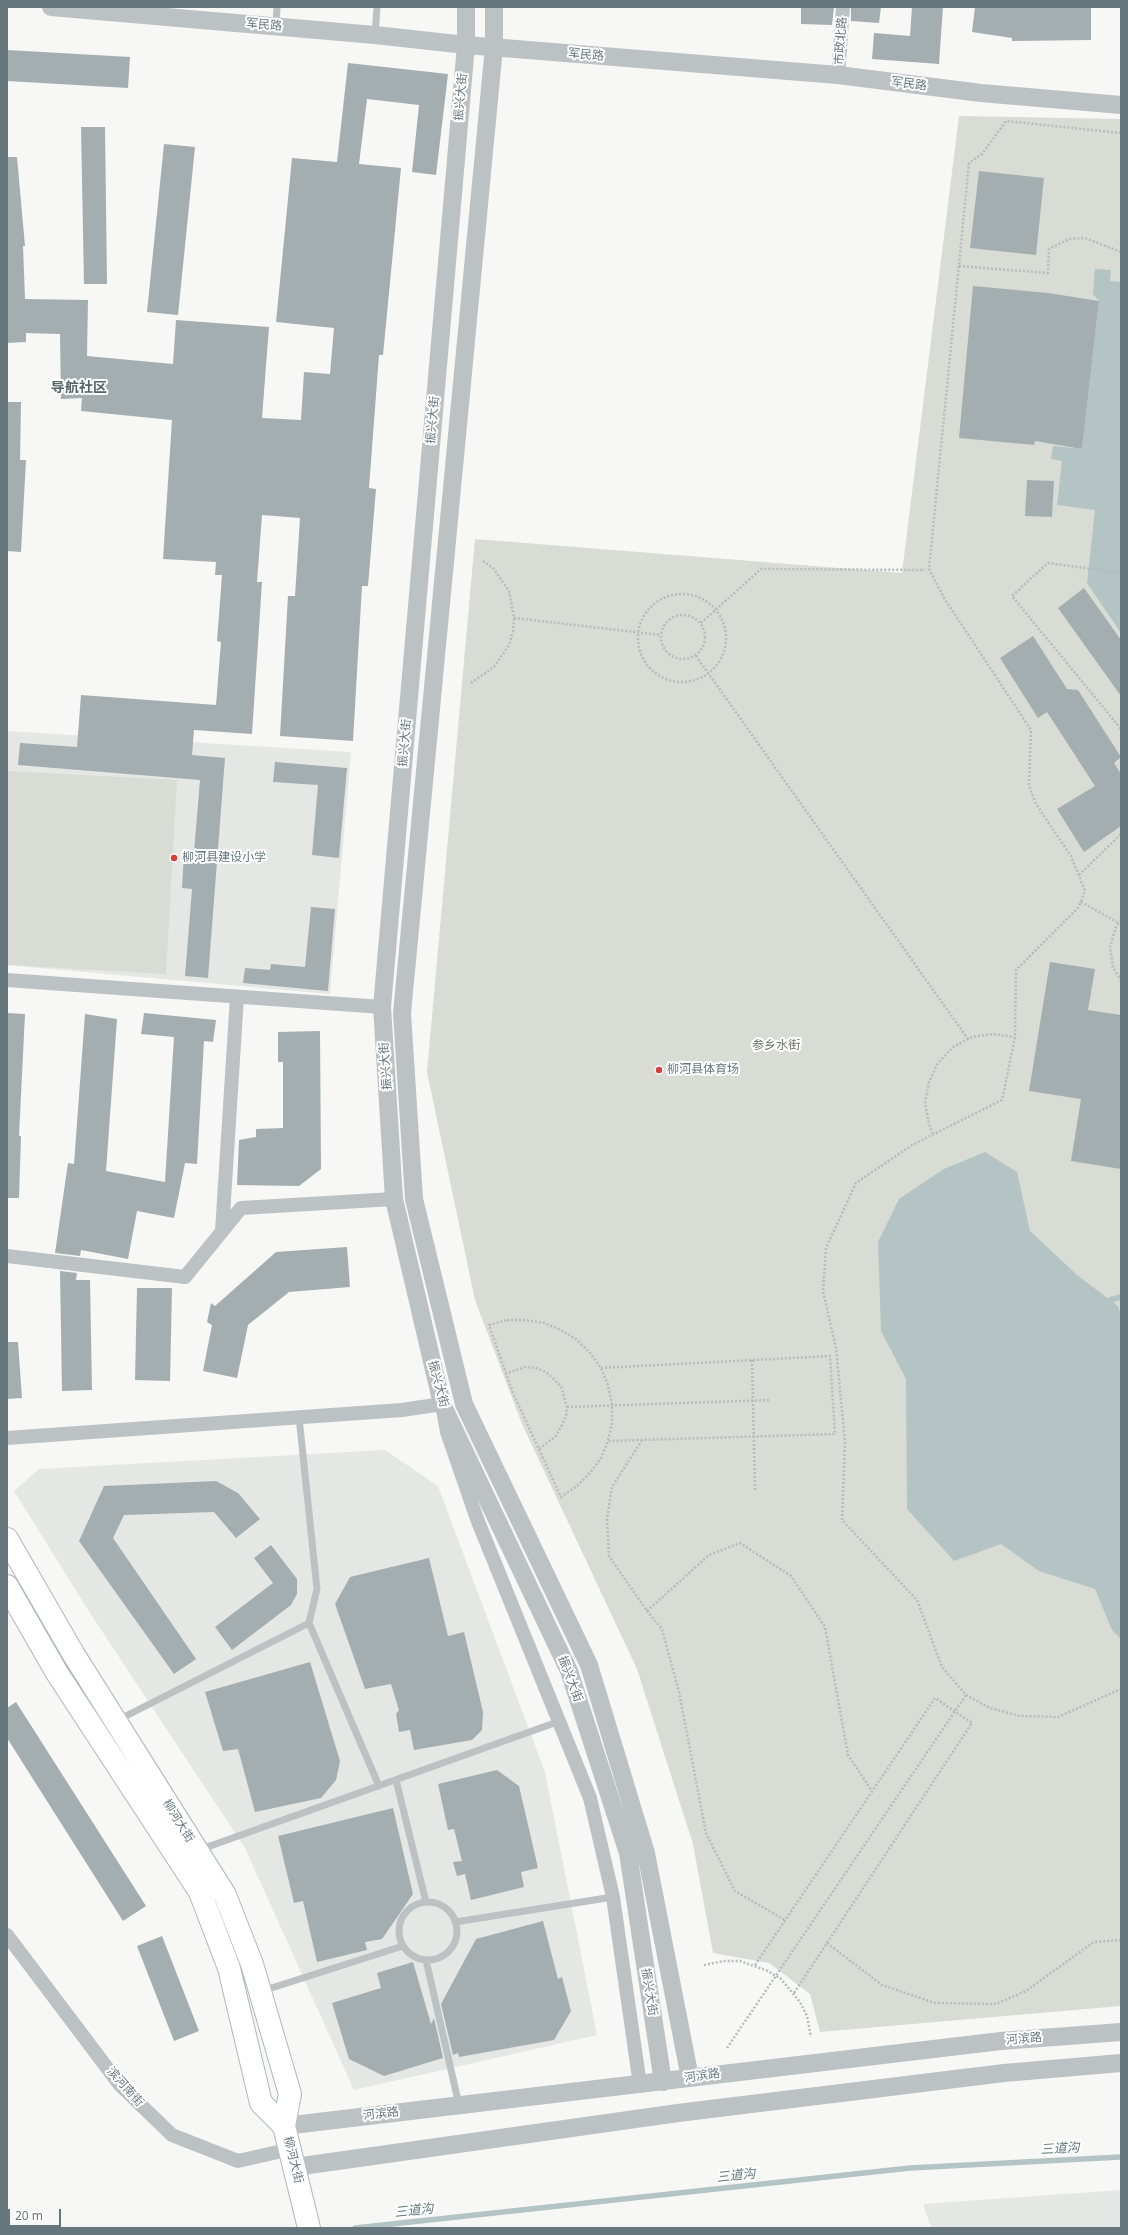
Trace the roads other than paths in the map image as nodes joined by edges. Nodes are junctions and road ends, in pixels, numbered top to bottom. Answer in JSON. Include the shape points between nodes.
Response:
{"nodes":[{"id":1,"x":51,"y":7,"type":"edge"},
{"id":2,"x":277,"y":7,"type":"edge"},
{"id":3,"x":377,"y":7,"type":"edge"},
{"id":4,"x":466,"y":7,"type":"edge"},
{"id":5,"x":494,"y":7,"type":"edge"},
{"id":6,"x":843,"y":7,"type":"edge"},
{"id":7,"x":276,"y":26,"type":"junction"},
{"id":8,"x":376,"y":35,"type":"junction"},
{"id":9,"x":466,"y":45,"type":"junction"},
{"id":10,"x":494,"y":47,"type":"junction"},
{"id":11,"x":838,"y":75,"type":"junction"},
{"id":12,"x":1121,"y":105,"type":"edge"},
{"id":13,"x":7,"y":980,"type":"edge"},
{"id":14,"x":237,"y":997,"type":"junction"},
{"id":15,"x":382,"y":1007,"type":"junction"},
{"id":16,"x":394,"y":1199,"type":"junction"},
{"id":17,"x":222,"y":1231,"type":"junction"},
{"id":18,"x":7,"y":1256,"type":"edge"},
{"id":19,"x":442,"y":1404,"type":"junction"},
{"id":20,"x":299,"y":1417,"type":"junction"},
{"id":21,"x":7,"y":1438,"type":"edge"},
{"id":22,"x":7,"y":1540,"type":"edge"},
{"id":23,"x":7,"y":1586,"type":"edge"},
{"id":24,"x":309,"y":1623,"type":"junction"},
{"id":25,"x":116,"y":1721,"type":"junction"},
{"id":26,"x":560,"y":1721,"type":"junction"},
{"id":27,"x":396,"y":1780,"type":"junction"},
{"id":28,"x":379,"y":1786,"type":"junction"},
{"id":29,"x":197,"y":1851,"type":"junction"},
{"id":30,"x":613,"y":1896,"type":"junction"},
{"id":31,"x":426,"y":1902,"type":"junction"},
{"id":32,"x":455,"y":1922,"type":"junction"},
{"id":33,"x":7,"y":1935,"type":"edge"},
{"id":34,"x":403,"y":1946,"type":"junction"},
{"id":35,"x":426,"y":1960,"type":"junction"},
{"id":36,"x":260,"y":1992,"type":"junction"},
{"id":37,"x":1121,"y":2032,"type":"edge"},
{"id":38,"x":1121,"y":2063,"type":"edge"},
{"id":39,"x":690,"y":2078,"type":"junction"},
{"id":40,"x":663,"y":2082,"type":"junction"},
{"id":41,"x":640,"y":2085,"type":"junction"},
{"id":42,"x":459,"y":2105,"type":"junction"},
{"id":43,"x":284,"y":2126,"type":"junction"},
{"id":44,"x":293,"y":2158,"type":"junction"},
{"id":45,"x":309,"y":2228,"type":"edge"}],
"edges":[{"from":1,"to":7,"type":"street","name":"军民路"},
{"from":2,"to":7,"type":"lane"},
{"from":3,"to":8,"type":"lane"},
{"from":4,"to":9,"type":"street","name":"振兴大街"},
{"from":5,"to":10,"type":"street","name":"振兴大街"},
{"from":6,"to":11,"type":"street","name":"市政北路"},
{"from":7,"to":8,"type":"street","name":"军民路"},
{"from":8,"to":9,"type":"street","name":"军民路"},
{"from":9,"to":10,"type":"street","name":"军民路"},
{"from":9,"to":15,"type":"street","name":"振兴大街"},
{"from":10,"to":11,"type":"street","name":"军民路"},
{"from":10,"to":39,"type":"street","name":"振兴大街","via":[[402,1013],[414,1199],[464,1404],[588,1664],[646,1853]]},
{"from":11,"to":12,"type":"street","name":"军民路","via":[[981,93]]},
{"from":13,"to":14,"type":"street"},
{"from":14,"to":15,"type":"street"},
{"from":14,"to":17,"type":"street"},
{"from":15,"to":16,"type":"street","name":"振兴大街"},
{"from":16,"to":17,"type":"street","via":[[241,1208]]},
{"from":16,"to":19,"type":"street","name":"振兴大街"},
{"from":17,"to":18,"type":"street","via":[[185,1277]]},
{"from":19,"to":20,"type":"street","via":[[402,1410]]},
{"from":19,"to":26,"type":"street","via":[[447,1432],[477,1519]]},
{"from":19,"to":40,"type":"street","name":"振兴大街","via":[[569,1671],[628,1853]]},
{"from":20,"to":21,"type":"street"},
{"from":20,"to":24,"type":"lane","via":[[317,1589]]},
{"from":22,"to":25,"type":"main road","name":"柳河大街"},
{"from":23,"to":43,"type":"main road","name":"柳河大街","via":[[57,1673],[200,1892],[228,1968],[261,2103]]},
{"from":24,"to":25,"type":"lane"},
{"from":24,"to":28,"type":"lane"},
{"from":25,"to":29,"type":"main road","name":"柳河大街"},
{"from":26,"to":27,"type":"lane"},
{"from":26,"to":30,"type":"street","via":[[590,1798]]},
{"from":27,"to":28,"type":"lane"},
{"from":27,"to":31,"type":"lane"},
{"from":28,"to":29,"type":"lane"},
{"from":29,"to":36,"type":"main road","name":"柳河大街","via":[[225,1895]]},
{"from":30,"to":32,"type":"lane"},
{"from":30,"to":41,"type":"street"},
{"from":31,"to":32,"type":"lane","via":[[446,1908]]},
{"from":31,"to":34,"type":"lane","via":[[416,1904],[402,1918],[399,1932]]},
{"from":32,"to":35,"type":"lane","via":[[457,1936],[453,1946],[437,1959]]},
{"from":33,"to":44,"type":"street","name":"滨河南街","via":[[120,2085],[172,2135],[238,2161]]},
{"from":34,"to":35,"type":"lane","via":[[417,1958]]},
{"from":34,"to":36,"type":"lane"},
{"from":35,"to":42,"type":"lane"},
{"from":36,"to":43,"type":"main road","name":"柳河大街","via":[[290,2094]]},
{"from":37,"to":39,"type":"street","name":"河滨路","via":[[1002,2041]]},
{"from":38,"to":44,"type":"street","via":[[1004,2073],[678,2114]]},
{"from":39,"to":40,"type":"street","name":"河滨路"},
{"from":40,"to":41,"type":"street","name":"河滨路"},
{"from":41,"to":42,"type":"street","name":"河滨路"},
{"from":42,"to":43,"type":"street","name":"河滨路"},
{"from":43,"to":44,"type":"main road","name":"柳河大街"},
{"from":44,"to":45,"type":"main road","name":"柳河大街"}]}
